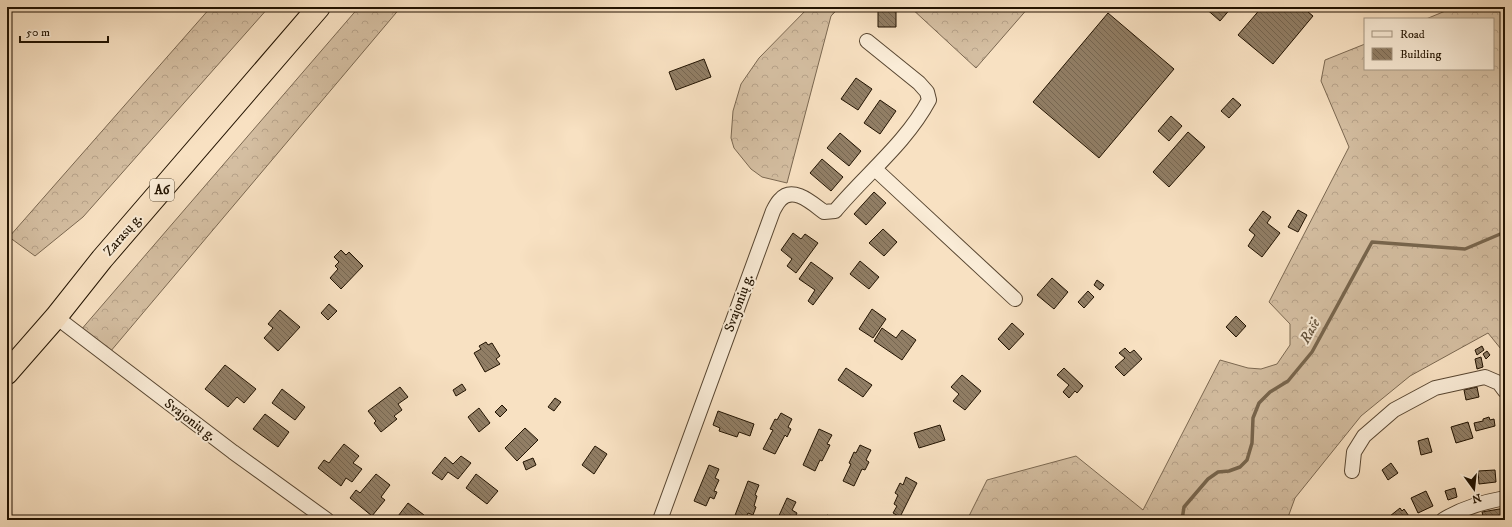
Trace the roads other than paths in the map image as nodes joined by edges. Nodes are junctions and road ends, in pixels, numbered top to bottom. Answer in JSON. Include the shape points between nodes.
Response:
{"nodes":[{"id":1,"x":319,"y":7,"type":"edge"},
{"id":2,"x":867,"y":41,"type":"dead end"},
{"id":3,"x":875,"y":169,"type":"junction"},
{"id":4,"x":1015,"y":299,"type":"dead end"},
{"id":5,"x":56,"y":317,"type":"junction"},
{"id":6,"x":7,"y":373,"type":"edge"},
{"id":7,"x":1505,"y":391,"type":"edge"},
{"id":8,"x":1352,"y":471,"type":"dead end"},
{"id":9,"x":1505,"y":498,"type":"edge"},
{"id":10,"x":327,"y":520,"type":"edge"},
{"id":11,"x":660,"y":520,"type":"edge"},
{"id":12,"x":1443,"y":520,"type":"edge"}],
"edges":[{"from":1,"to":5,"type":"highway","name":"Zarasų g.","number":"A6","via":[[102,259]]},
{"from":2,"to":3,"type":"street","name":"Svajonių g.","via":[[919,83],[927,92],[929,100],[921,115]]},
{"from":3,"to":4,"type":"street"},
{"from":3,"to":11,"type":"street","name":"Svajonių g.","via":[[835,210],[824,212],[802,196],[793,195],[781,199],[773,211]]},
{"from":5,"to":6,"type":"highway","name":"Zarasų g.","number":"A6"},
{"from":5,"to":10,"type":"street","name":"Svajonių g."},
{"from":7,"to":8,"type":"street","via":[[1499,383],[1485,377],[1436,388],[1394,410],[1364,436],[1354,452]]},
{"from":9,"to":12,"type":"street","via":[[1485,501]]}]}
